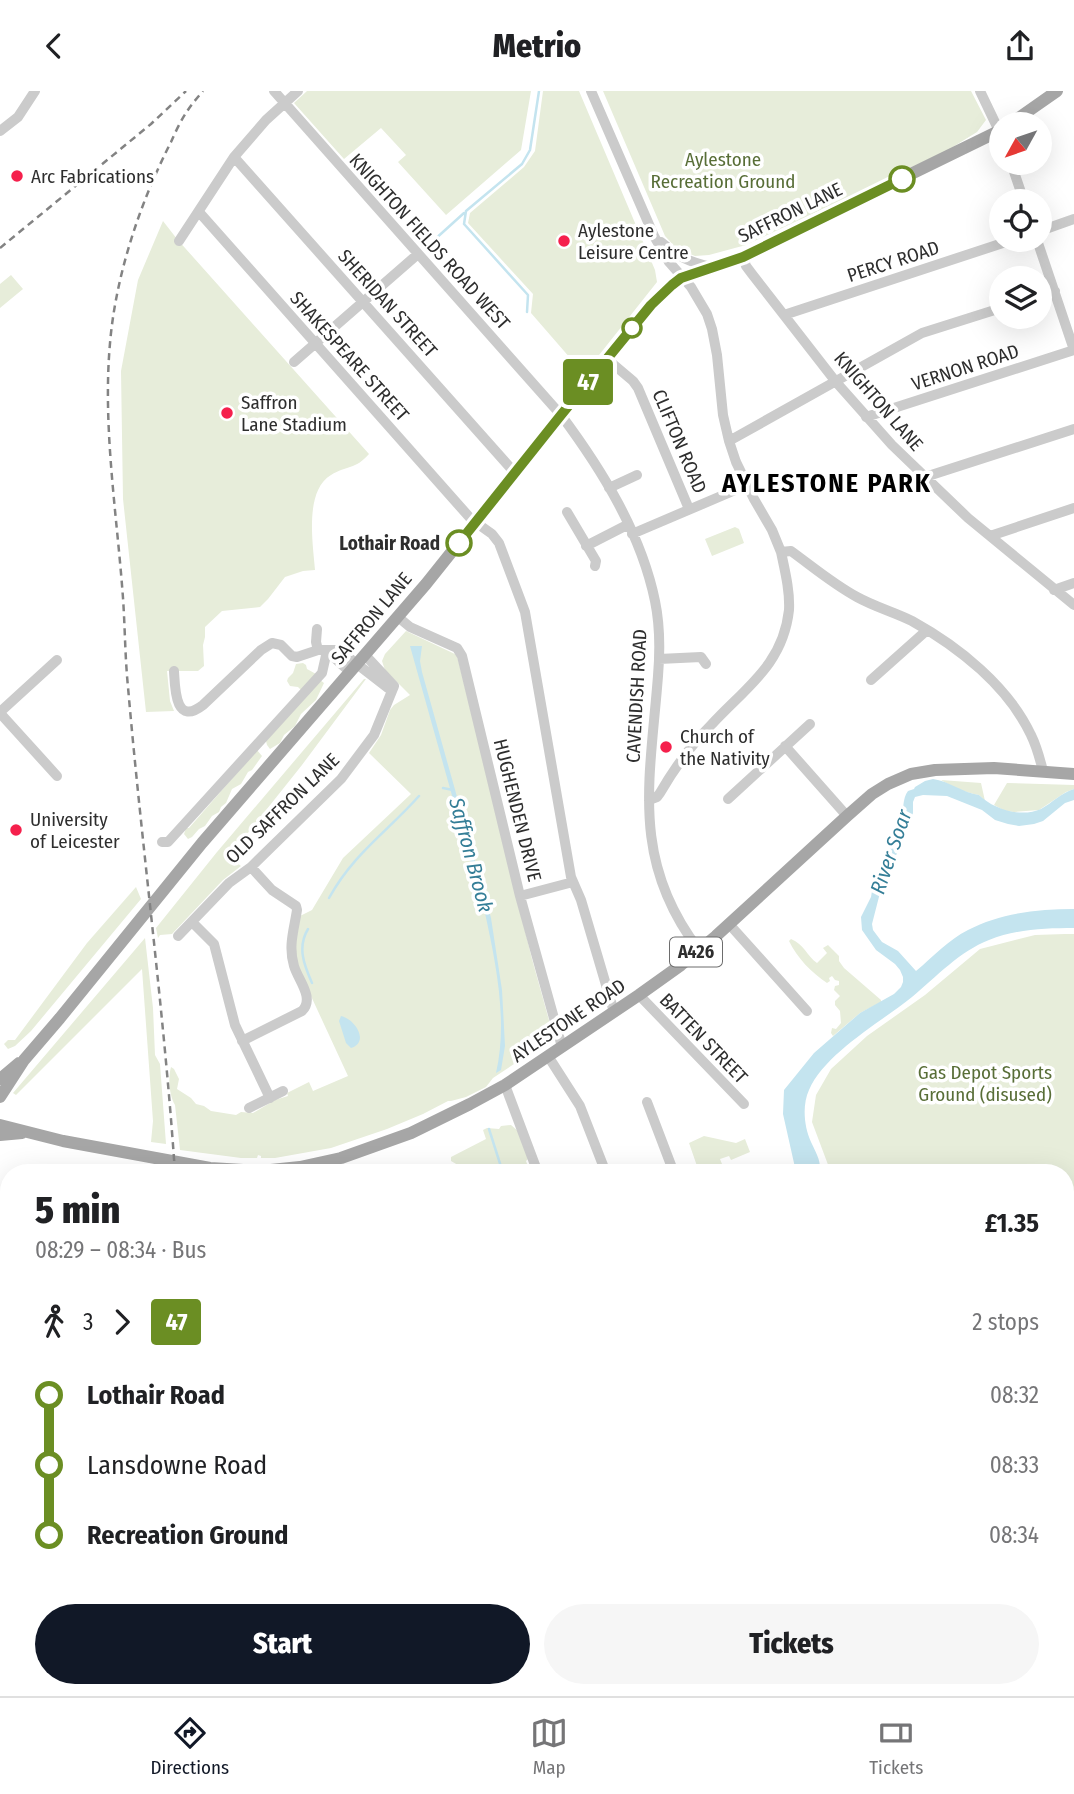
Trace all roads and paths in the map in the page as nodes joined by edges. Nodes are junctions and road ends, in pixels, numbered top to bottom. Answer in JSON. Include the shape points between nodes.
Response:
{"nodes":[{"id":1,"x":36,"y":91,"type":"edge"},
{"id":2,"x":274,"y":91,"type":"edge"},
{"id":3,"x":298,"y":91,"type":"edge"},
{"id":4,"x":591,"y":91,"type":"edge"},
{"id":5,"x":980,"y":91,"type":"edge"},
{"id":6,"x":1057,"y":91,"type":"edge"},
{"id":7,"x":284,"y":104,"type":"junction"},
{"id":8,"x":992,"y":112,"type":"edge"},
{"id":9,"x":1028,"y":112,"type":"edge"},
{"id":10,"x":0,"y":131,"type":"edge"},
{"id":11,"x":989,"y":137,"type":"edge"},
{"id":12,"x":234,"y":157,"type":"junction"},
{"id":13,"x":199,"y":212,"type":"junction"},
{"id":14,"x":1074,"y":219,"type":"edge"},
{"id":15,"x":1052,"y":227,"type":"edge"},
{"id":16,"x":654,"y":236,"type":"junction"},
{"id":17,"x":179,"y":241,"type":"dead end"},
{"id":18,"x":989,"y":248,"type":"edge"},
{"id":19,"x":1041,"y":252,"type":"edge"},
{"id":20,"x":418,"y":254,"type":"junction"},
{"id":21,"x":743,"y":257,"type":"junction"},
{"id":22,"x":711,"y":267,"type":"junction"},
{"id":23,"x":681,"y":278,"type":"junction"},
{"id":24,"x":1055,"y":291,"type":"junction"},
{"id":25,"x":1052,"y":292,"type":"edge"},
{"id":26,"x":363,"y":302,"type":"junction"},
{"id":27,"x":989,"y":312,"type":"edge"},
{"id":28,"x":784,"y":315,"type":"junction"},
{"id":29,"x":315,"y":344,"type":"junction"},
{"id":30,"x":1074,"y":350,"type":"edge"},
{"id":31,"x":607,"y":359,"type":"junction"},
{"id":32,"x":294,"y":362,"type":"dead end"},
{"id":33,"x":836,"y":382,"type":"junction"},
{"id":34,"x":561,"y":415,"type":"junction"},
{"id":35,"x":866,"y":417,"type":"junction"},
{"id":36,"x":1074,"y":429,"type":"edge"},
{"id":37,"x":729,"y":441,"type":"junction"},
{"id":38,"x":515,"y":473,"type":"junction"},
{"id":39,"x":637,"y":475,"type":"dead end"},
{"id":40,"x":925,"y":477,"type":"junction"},
{"id":41,"x":747,"y":485,"type":"junction"},
{"id":42,"x":609,"y":488,"type":"junction"},
{"id":43,"x":1074,"y":508,"type":"edge"},
{"id":44,"x":689,"y":509,"type":"junction"},
{"id":45,"x":567,"y":512,"type":"dead end"},
{"id":46,"x":476,"y":522,"type":"junction"},
{"id":47,"x":630,"y":529,"type":"junction"},
{"id":48,"x":990,"y":536,"type":"junction"},
{"id":49,"x":586,"y":545,"type":"junction"},
{"id":50,"x":781,"y":552,"type":"junction"},
{"id":51,"x":595,"y":566,"type":"dead end"},
{"id":52,"x":1074,"y":583,"type":"edge"},
{"id":53,"x":1054,"y":590,"type":"junction"},
{"id":54,"x":1074,"y":605,"type":"edge"},
{"id":55,"x":398,"y":617,"type":"junction"},
{"id":56,"x":317,"y":629,"type":"dead end"},
{"id":57,"x":926,"y":631,"type":"junction"},
{"id":58,"x":323,"y":650,"type":"junction"},
{"id":59,"x":659,"y":659,"type":"junction"},
{"id":60,"x":57,"y":660,"type":"dead end"},
{"id":61,"x":357,"y":664,"type":"junction"},
{"id":62,"x":706,"y":664,"type":"dead end"},
{"id":63,"x":174,"y":671,"type":"dead end"},
{"id":64,"x":871,"y":680,"type":"dead end"},
{"id":65,"x":0,"y":712,"type":"edge"},
{"id":66,"x":810,"y":724,"type":"dead end"},
{"id":67,"x":785,"y":746,"type":"junction"},
{"id":68,"x":1043,"y":771,"type":"junction"},
{"id":69,"x":1074,"y":774,"type":"edge"},
{"id":70,"x":57,"y":776,"type":"dead end"},
{"id":71,"x":728,"y":799,"type":"dead end"},
{"id":72,"x":649,"y":800,"type":"junction"},
{"id":73,"x":847,"y":816,"type":"junction"},
{"id":74,"x":162,"y":842,"type":"dead end"},
{"id":75,"x":251,"y":867,"type":"junction"},
{"id":76,"x":573,"y":882,"type":"junction"},
{"id":77,"x":520,"y":896,"type":"junction"},
{"id":78,"x":192,"y":922,"type":"junction"},
{"id":79,"x":729,"y":924,"type":"junction"},
{"id":80,"x":178,"y":936,"type":"dead end"},
{"id":81,"x":699,"y":950,"type":"junction"},
{"id":82,"x":639,"y":995,"type":"junction"},
{"id":83,"x":807,"y":1011,"type":"dead end"},
{"id":84,"x":614,"y":1012,"type":"junction"},
{"id":85,"x":242,"y":1041,"type":"junction"},
{"id":86,"x":562,"y":1047,"type":"junction"},
{"id":87,"x":548,"y":1056,"type":"junction"},
{"id":88,"x":24,"y":1060,"type":"junction"},
{"id":89,"x":0,"y":1079,"type":"edge"},
{"id":90,"x":505,"y":1085,"type":"junction"},
{"id":91,"x":283,"y":1091,"type":"dead end"},
{"id":92,"x":0,"y":1097,"type":"edge"},
{"id":93,"x":270,"y":1098,"type":"junction"},
{"id":94,"x":647,"y":1102,"type":"dead end"},
{"id":95,"x":744,"y":1104,"type":"dead end"},
{"id":96,"x":249,"y":1108,"type":"dead end"},
{"id":97,"x":2,"y":1126,"type":"edge"},
{"id":98,"x":192,"y":1164,"type":"edge"},
{"id":99,"x":314,"y":1164,"type":"edge"},
{"id":100,"x":535,"y":1164,"type":"edge"},
{"id":101,"x":603,"y":1164,"type":"edge"},
{"id":102,"x":671,"y":1164,"type":"edge"}],
"edges":[{"from":1,"to":10,"type":"street","via":[[18,117]]},
{"from":2,"to":7,"type":"street","name":"KNIGHTON FIELDS ROAD WEST"},
{"from":3,"to":7,"type":"street"},
{"from":4,"to":16,"type":"street"},
{"from":5,"to":8,"type":"street"},
{"from":6,"to":9,"type":"main road","name":"SAFFRON LANE"},
{"from":7,"to":12,"type":"street"},
{"from":7,"to":20,"type":"street","name":"KNIGHTON FIELDS ROAD WEST"},
{"from":11,"to":21,"type":"main road","name":"SAFFRON LANE"},
{"from":12,"to":13,"type":"street"},
{"from":12,"to":26,"type":"street","name":"SHERIDAN STREET"},
{"from":13,"to":17,"type":"street"},
{"from":13,"to":29,"type":"street","name":"SHAKESPEARE STREET"},
{"from":14,"to":15,"type":"street"},
{"from":16,"to":22,"type":"street","via":[[690,263]]},
{"from":16,"to":23,"type":"street"},
{"from":18,"to":28,"type":"street","name":"PERCY ROAD"},
{"from":19,"to":24,"type":"street"},
{"from":20,"to":26,"type":"street"},
{"from":20,"to":34,"type":"street","name":"KNIGHTON FIELDS ROAD WEST"},
{"from":21,"to":22,"type":"main road","name":"SAFFRON LANE"},
{"from":21,"to":28,"type":"street","name":"KNIGHTON LANE"},
{"from":22,"to":23,"type":"main road","name":"SAFFRON LANE"},
{"from":23,"to":31,"type":"main road","name":"SAFFRON LANE","via":[[651,305]]},
{"from":23,"to":37,"type":"street","via":[[710,321]]},
{"from":24,"to":25,"type":"street"},
{"from":24,"to":30,"type":"street"},
{"from":26,"to":29,"type":"street"},
{"from":26,"to":38,"type":"street","name":"SHERIDAN STREET"},
{"from":27,"to":33,"type":"street","via":[[922,333]]},
{"from":28,"to":33,"type":"street","name":"KNIGHTON LANE"},
{"from":29,"to":32,"type":"street"},
{"from":29,"to":46,"type":"street","name":"SHAKESPEARE STREET"},
{"from":30,"to":35,"type":"street","name":"VERNON ROAD"},
{"from":31,"to":34,"type":"main road","name":"SAFFRON LANE"},
{"from":31,"to":44,"type":"street","name":"CLIFTON ROAD","via":[[638,389]]},
{"from":33,"to":35,"type":"street","name":"KNIGHTON LANE"},
{"from":33,"to":37,"type":"street"},
{"from":34,"to":38,"type":"main road","name":"SAFFRON LANE"},
{"from":34,"to":42,"type":"street","name":"CAVENDISH ROAD"},
{"from":35,"to":40,"type":"street","name":"KNIGHTON LANE"},
{"from":36,"to":40,"type":"street"},
{"from":37,"to":41,"type":"street"},
{"from":38,"to":46,"type":"main road","name":"SAFFRON LANE"},
{"from":39,"to":42,"type":"street"},
{"from":40,"to":48,"type":"street","name":"KNIGHTON LANE"},
{"from":41,"to":44,"type":"street"},
{"from":41,"to":50,"type":"street"},
{"from":42,"to":47,"type":"street","name":"CAVENDISH ROAD"},
{"from":43,"to":48,"type":"street"},
{"from":44,"to":47,"type":"street"},
{"from":45,"to":49,"type":"street"},
{"from":46,"to":55,"type":"main road","name":"SAFFRON LANE"},
{"from":46,"to":76,"type":"street","via":[[496,538],[525,612]]},
{"from":47,"to":49,"type":"street"},
{"from":47,"to":59,"type":"street","name":"CAVENDISH ROAD","via":[[655,603]]},
{"from":48,"to":53,"type":"street","name":"KNIGHTON LANE"},
{"from":49,"to":51,"type":"street"},
{"from":50,"to":57,"type":"street","via":[[791,551],[859,598]]},
{"from":50,"to":72,"type":"street","via":[[788,614],[773,658],[692,744],[657,797]]},
{"from":52,"to":53,"type":"street"},
{"from":53,"to":54,"type":"street","name":"KNIGHTON LANE"},
{"from":55,"to":61,"type":"main road","name":"SAFFRON LANE"},
{"from":55,"to":77,"type":"street","name":"HUGHENDEN DRIVE","via":[[460,651]]},
{"from":56,"to":58,"type":"street"},
{"from":57,"to":64,"type":"street"},
{"from":57,"to":68,"type":"street","via":[[970,661],[1008,699],[1031,734]]},
{"from":58,"to":61,"type":"street","name":"OLD SAFFRON LANE"},
{"from":58,"to":63,"type":"street","via":[[297,657],[276,643],[268,644],[194,711],[183,710],[177,703]]},
{"from":58,"to":74,"type":"street","via":[[322,673],[168,842]]},
{"from":59,"to":62,"type":"street","via":[[701,657]]},
{"from":59,"to":72,"type":"street","name":"CAVENDISH ROAD"},
{"from":60,"to":65,"type":"street"},
{"from":61,"to":75,"type":"street","name":"OLD SAFFRON LANE","via":[[392,693],[373,737],[341,779]]},
{"from":61,"to":88,"type":"main road","name":"SAFFRON LANE"},
{"from":65,"to":70,"type":"street"},
{"from":66,"to":67,"type":"street"},
{"from":67,"to":71,"type":"street"},
{"from":67,"to":73,"type":"street"},
{"from":68,"to":69,"type":"main road","name":"AYLESTONE ROAD","number":"A426"},
{"from":68,"to":73,"type":"main road","name":"AYLESTONE ROAD","number":"A426","via":[[994,768],[911,774],[872,794]]},
{"from":72,"to":81,"type":"street","name":"CAVENDISH ROAD","via":[[652,842],[662,883],[676,916]]},
{"from":73,"to":79,"type":"main road","name":"AYLESTONE ROAD","number":"A426"},
{"from":75,"to":78,"type":"street","name":"OLD SAFFRON LANE"},
{"from":75,"to":85,"type":"street","via":[[272,890],[296,906],[291,955],[308,1001],[302,1011]]},
{"from":76,"to":77,"type":"street"},
{"from":76,"to":84,"type":"street"},
{"from":77,"to":86,"type":"street","name":"HUGHENDEN DRIVE"},
{"from":78,"to":80,"type":"street","name":"OLD SAFFRON LANE"},
{"from":78,"to":85,"type":"street","via":[[214,944]]},
{"from":79,"to":81,"type":"main road","name":"AYLESTONE ROAD","number":"A426"},
{"from":79,"to":83,"type":"street"},
{"from":81,"to":82,"type":"main road","name":"AYLESTONE ROAD","number":"A426"},
{"from":82,"to":84,"type":"main road","name":"AYLESTONE ROAD","number":"A426"},
{"from":82,"to":95,"type":"street","name":"BATTEN STREET"},
{"from":84,"to":86,"type":"main road","name":"AYLESTONE ROAD","number":"A426"},
{"from":85,"to":93,"type":"street"},
{"from":86,"to":87,"type":"main road","name":"AYLESTONE ROAD","number":"A426"},
{"from":87,"to":90,"type":"main road","name":"AYLESTONE ROAD","number":"A426"},
{"from":87,"to":101,"type":"street","via":[[580,1106]]},
{"from":88,"to":89,"type":"main road","name":"SAFFRON LANE"},
{"from":88,"to":92,"type":"main road","name":"SAFFRON LANE"},
{"from":90,"to":99,"type":"main road","name":"AYLESTONE ROAD","number":"A426","via":[[411,1133]]},
{"from":90,"to":100,"type":"street"},
{"from":91,"to":93,"type":"street"},
{"from":93,"to":96,"type":"street"},
{"from":94,"to":102,"type":"street"},
{"from":97,"to":98,"type":"main road","name":"AYLESTONE ROAD","number":"A426"}]}
